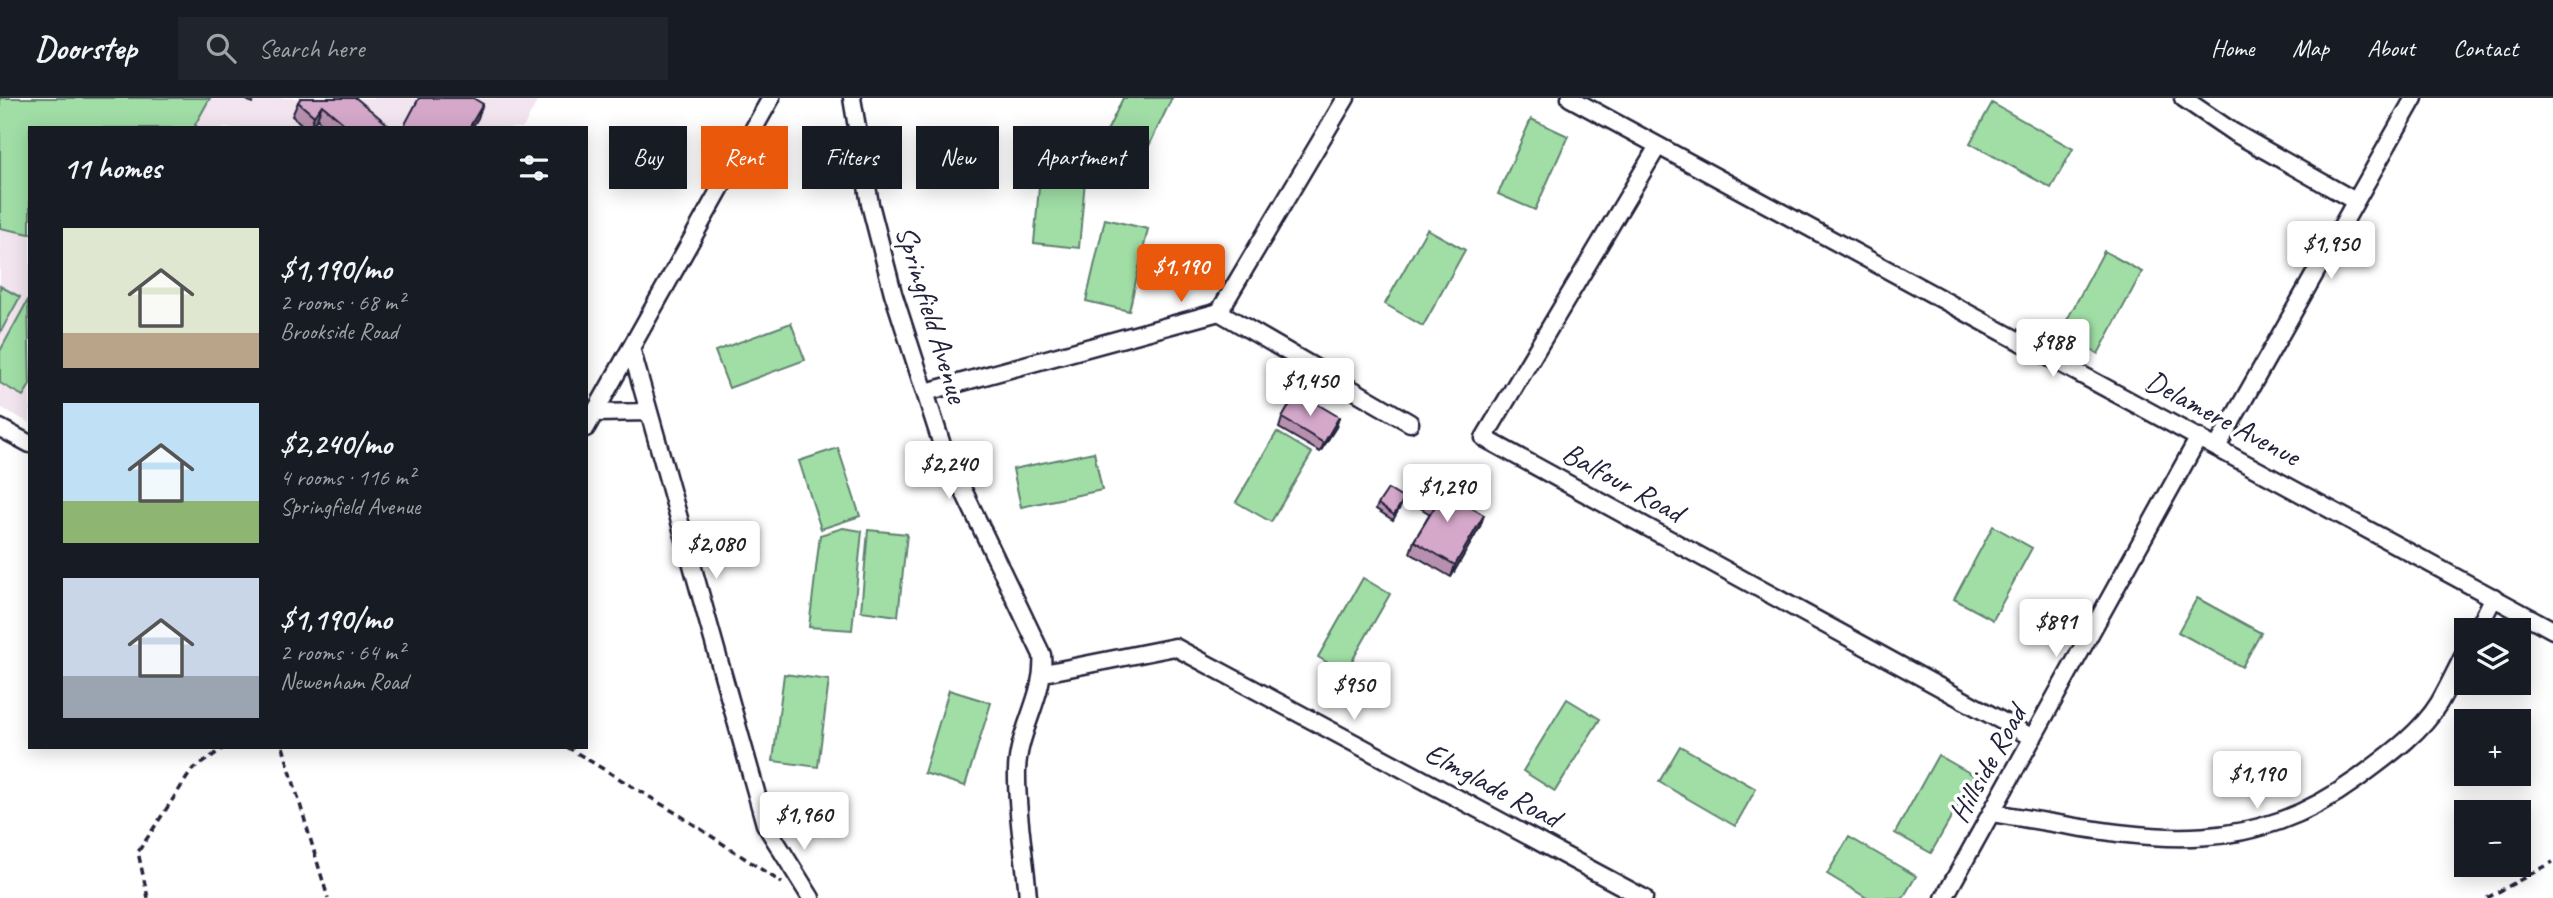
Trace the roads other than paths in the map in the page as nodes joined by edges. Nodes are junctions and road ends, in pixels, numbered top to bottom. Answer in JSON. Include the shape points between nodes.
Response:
{"nodes":[{"id":1,"x":771,"y":98,"type":"edge"},
{"id":2,"x":852,"y":98,"type":"edge"},
{"id":3,"x":1346,"y":98,"type":"edge"},
{"id":4,"x":2183,"y":98,"type":"edge"},
{"id":5,"x":2414,"y":98,"type":"edge"},
{"id":6,"x":1577,"y":100,"type":"edge"},
{"id":7,"x":1658,"y":146,"type":"junction"},
{"id":8,"x":2355,"y":201,"type":"junction"},
{"id":9,"x":1219,"y":312,"type":"junction"},
{"id":10,"x":631,"y":348,"type":"junction"},
{"id":11,"x":926,"y":392,"type":"junction"},
{"id":12,"x":649,"y":412,"type":"junction"},
{"id":13,"x":595,"y":413,"type":"junction"},
{"id":14,"x":1409,"y":423,"type":"dead end"},
{"id":15,"x":588,"y":425,"type":"edge"},
{"id":16,"x":0,"y":428,"type":"edge"},
{"id":17,"x":2199,"y":437,"type":"junction"},
{"id":18,"x":28,"y":443,"type":"edge"},
{"id":19,"x":2217,"y":447,"type":"junction"},
{"id":20,"x":2494,"y":597,"type":"junction"},
{"id":21,"x":2483,"y":618,"type":"edge"},
{"id":22,"x":2553,"y":630,"type":"edge"},
{"id":23,"x":1044,"y":673,"type":"junction"},
{"id":24,"x":2454,"y":674,"type":"edge"},
{"id":25,"x":2033,"y":738,"type":"junction"},
{"id":26,"x":1992,"y":813,"type":"junction"},
{"id":27,"x":811,"y":898,"type":"edge"},
{"id":28,"x":1028,"y":898,"type":"edge"},
{"id":29,"x":1644,"y":898,"type":"edge"},
{"id":30,"x":1944,"y":898,"type":"edge"}],
"edges":[{"from":1,"to":10,"type":"street"},
{"from":2,"to":11,"type":"street","name":"Springfield Avenue","via":[[870,204]]},
{"from":3,"to":9,"type":"street"},
{"from":4,"to":8,"type":"street"},
{"from":5,"to":8,"type":"street"},
{"from":6,"to":7,"type":"street","name":"Delamere Avenue"},
{"from":7,"to":17,"type":"street","name":"Delamere Avenue"},
{"from":7,"to":25,"type":"street","name":"Balfour Road","via":[[1484,438]]},
{"from":8,"to":19,"type":"street"},
{"from":9,"to":11,"type":"street"},
{"from":9,"to":14,"type":"street"},
{"from":10,"to":12,"type":"street"},
{"from":10,"to":13,"type":"street"},
{"from":11,"to":23,"type":"street","name":"Springfield Avenue","via":[[943,448],[1032,631]]},
{"from":12,"to":13,"type":"street"},
{"from":12,"to":27,"type":"street","via":[[765,824]]},
{"from":13,"to":15,"type":"street"},
{"from":16,"to":18,"type":"street"},
{"from":17,"to":19,"type":"street","name":"Delamere Avenue"},
{"from":17,"to":25,"type":"street","name":"Hillside Road"},
{"from":19,"to":20,"type":"street","name":"Delamere Avenue"},
{"from":20,"to":21,"type":"street"},
{"from":20,"to":22,"type":"street","name":"Delamere Avenue"},
{"from":23,"to":28,"type":"street","via":[[1025,725],[1017,769]]},
{"from":23,"to":29,"type":"street","name":"Elmglade Road","via":[[1175,647]]},
{"from":24,"to":26,"type":"street","via":[[2438,704],[2409,737],[2345,788],[2312,809],[2256,830],[2144,837]]},
{"from":25,"to":26,"type":"street","name":"Hillside Road"},
{"from":26,"to":30,"type":"street","name":"Hillside Road"}]}
